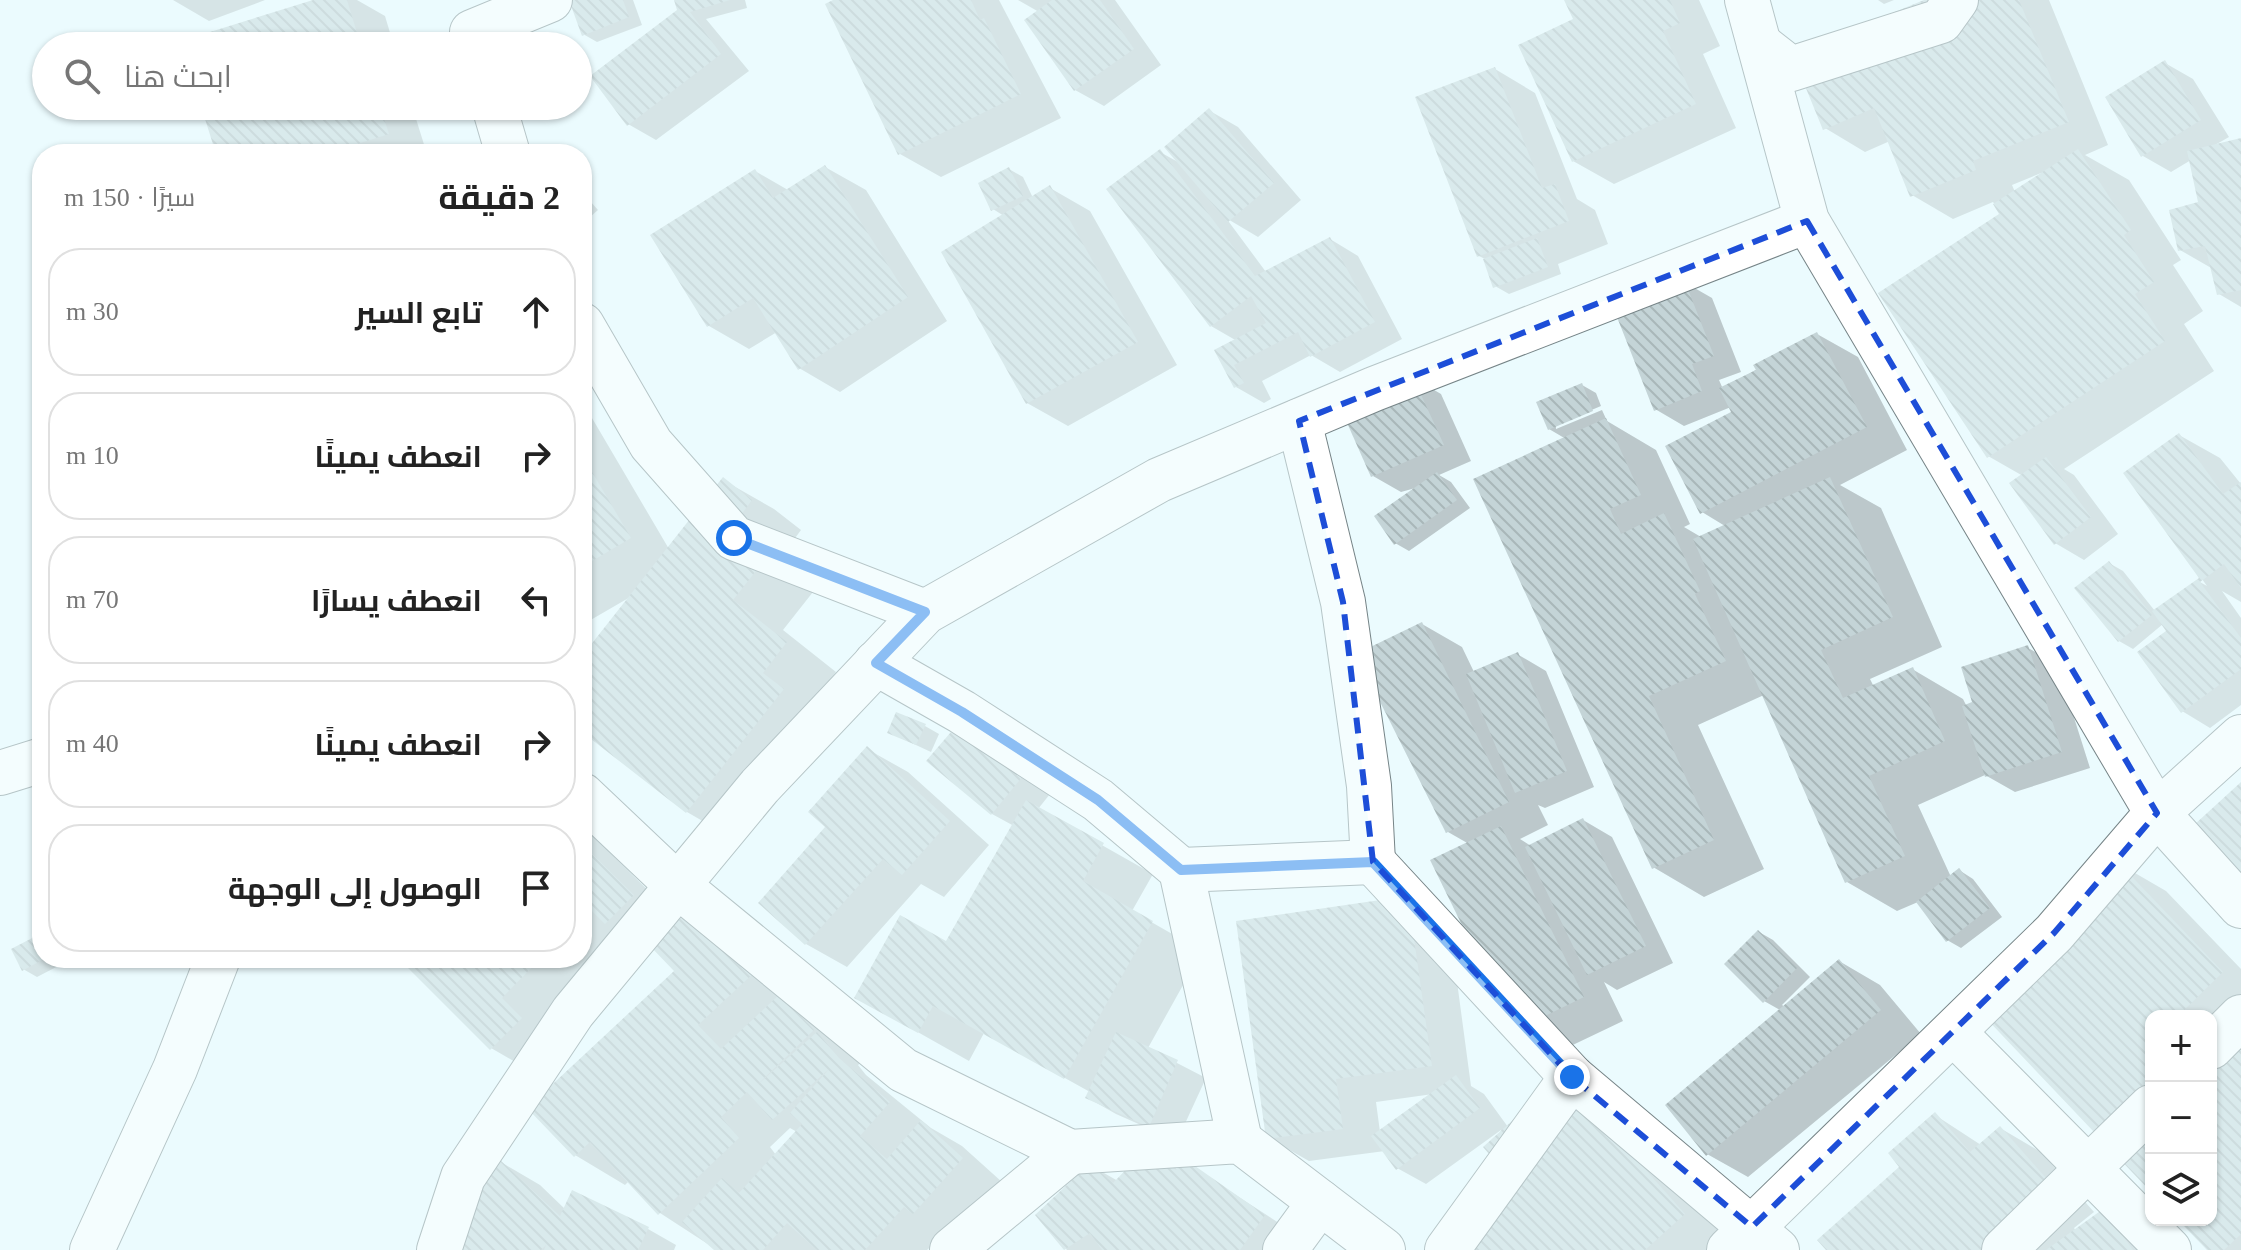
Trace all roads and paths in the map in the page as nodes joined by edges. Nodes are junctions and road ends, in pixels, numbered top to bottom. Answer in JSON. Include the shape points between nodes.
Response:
{"nodes":[{"id":1,"x":550,"y":0,"type":"edge"},
{"id":2,"x":1747,"y":0,"type":"edge"},
{"id":3,"x":1956,"y":0,"type":"edge"},
{"id":4,"x":472,"y":26,"type":"edge"},
{"id":5,"x":1759,"y":44,"type":"junction"},
{"id":6,"x":498,"y":120,"type":"edge"},
{"id":7,"x":505,"y":144,"type":"edge"},
{"id":8,"x":1807,"y":221,"type":"junction"},
{"id":9,"x":592,"y":342,"type":"edge"},
{"id":10,"x":1299,"y":421,"type":"junction"},
{"id":11,"x":925,"y":612,"type":"junction"},
{"id":12,"x":876,"y":663,"type":"junction"},
{"id":13,"x":2241,"y":737,"type":"edge"},
{"id":14,"x":32,"y":763,"type":"edge"},
{"id":15,"x":0,"y":773,"type":"edge"},
{"id":16,"x":592,"y":804,"type":"edge"},
{"id":17,"x":2157,"y":813,"type":"junction"},
{"id":18,"x":1373,"y":862,"type":"junction"},
{"id":19,"x":1181,"y":870,"type":"junction"},
{"id":20,"x":676,"y":884,"type":"junction"},
{"id":21,"x":2241,"y":906,"type":"edge"},
{"id":22,"x":214,"y":968,"type":"edge"},
{"id":23,"x":2241,"y":1017,"type":"edge"},
{"id":24,"x":1954,"y":1033,"type":"junction"},
{"id":25,"x":2217,"y":1041,"type":"edge"},
{"id":26,"x":1572,"y":1077,"type":"junction"},
{"id":27,"x":2145,"y":1113,"type":"edge"},
{"id":28,"x":1240,"y":1141,"type":"junction"},
{"id":29,"x":1070,"y":1152,"type":"junction"},
{"id":30,"x":2089,"y":1169,"type":"junction"},
{"id":31,"x":1320,"y":1202,"type":"junction"},
{"id":32,"x":1753,"y":1242,"type":"edge"},
{"id":33,"x":92,"y":1250,"type":"edge"},
{"id":34,"x":439,"y":1250,"type":"edge"},
{"id":35,"x":952,"y":1250,"type":"edge"},
{"id":36,"x":1285,"y":1250,"type":"edge"},
{"id":37,"x":1383,"y":1250,"type":"edge"},
{"id":38,"x":1447,"y":1250,"type":"edge"},
{"id":39,"x":2004,"y":1250,"type":"edge"},
{"id":40,"x":2169,"y":1250,"type":"edge"}],
"edges":[{"from":1,"to":4,"type":"street"},
{"from":2,"to":5,"type":"street"},
{"from":3,"to":5,"type":"street","via":[[1941,21],[1791,69]]},
{"from":5,"to":8,"type":"street"},
{"from":6,"to":7,"type":"street"},
{"from":8,"to":10,"type":"street"},
{"from":8,"to":17,"type":"street"},
{"from":9,"to":11,"type":"street","via":[[651,444],[734,538]]},
{"from":10,"to":11,"type":"street","via":[[1159,480]]},
{"from":10,"to":18,"type":"street","via":[[1343,602],[1369,786]]},
{"from":11,"to":12,"type":"street"},
{"from":12,"to":19,"type":"street","via":[[1098,800]]},
{"from":12,"to":20,"type":"street"},
{"from":13,"to":17,"type":"street"},
{"from":14,"to":15,"type":"street"},
{"from":16,"to":20,"type":"street"},
{"from":17,"to":21,"type":"street"},
{"from":17,"to":24,"type":"street","via":[[2054,933]]},
{"from":18,"to":19,"type":"street"},
{"from":18,"to":26,"type":"street"},
{"from":19,"to":28,"type":"street"},
{"from":20,"to":29,"type":"street","via":[[903,1070]]},
{"from":20,"to":34,"type":"street","via":[[573,1012],[463,1177]]},
{"from":22,"to":33,"type":"street","via":[[175,1069]]},
{"from":23,"to":25,"type":"street"},
{"from":24,"to":30,"type":"street"},
{"from":24,"to":32,"type":"street"},
{"from":26,"to":32,"type":"street"},
{"from":26,"to":38,"type":"street"},
{"from":27,"to":30,"type":"street"},
{"from":28,"to":29,"type":"street"},
{"from":28,"to":31,"type":"street"},
{"from":29,"to":35,"type":"street"},
{"from":30,"to":39,"type":"street"},
{"from":30,"to":40,"type":"street"},
{"from":31,"to":36,"type":"street"},
{"from":31,"to":37,"type":"street"}]}
